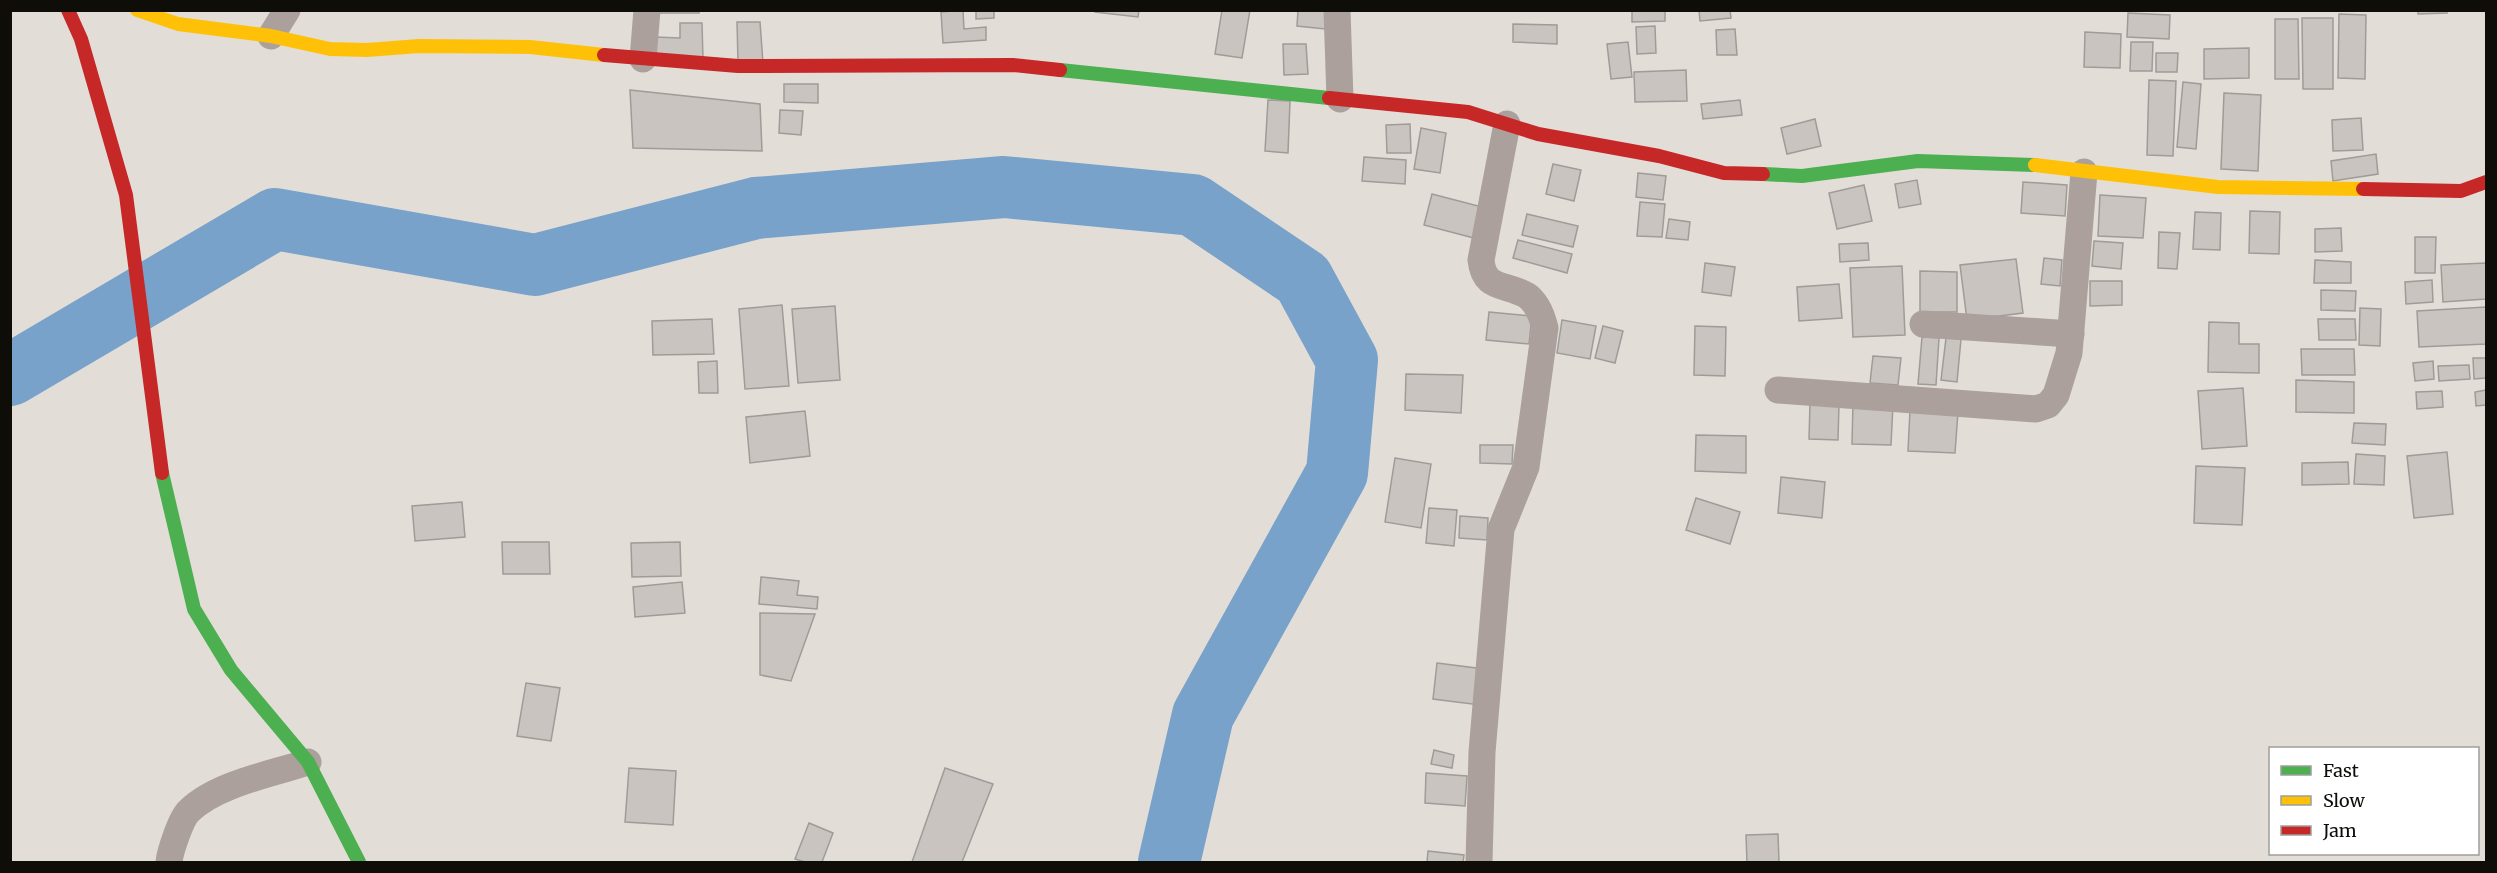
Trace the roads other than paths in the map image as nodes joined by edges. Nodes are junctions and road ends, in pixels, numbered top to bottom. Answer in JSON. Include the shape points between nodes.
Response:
{"nodes":[{"id":1,"x":68,"y":10,"type":"edge"},
{"id":2,"x":137,"y":10,"type":"edge"},
{"id":3,"x":287,"y":10,"type":"edge"},
{"id":4,"x":647,"y":10,"type":"edge"},
{"id":5,"x":1337,"y":10,"type":"edge"},
{"id":6,"x":271,"y":36,"type":"junction"},
{"id":7,"x":643,"y":60,"type":"junction"},
{"id":8,"x":1340,"y":99,"type":"junction"},
{"id":9,"x":1507,"y":124,"type":"junction"},
{"id":10,"x":2084,"y":172,"type":"junction"},
{"id":11,"x":2487,"y":182,"type":"edge"},
{"id":12,"x":1923,"y":324,"type":"dead end"},
{"id":13,"x":2071,"y":334,"type":"junction"},
{"id":14,"x":1778,"y":390,"type":"dead end"},
{"id":15,"x":308,"y":762,"type":"junction"},
{"id":16,"x":169,"y":862,"type":"edge"},
{"id":17,"x":359,"y":862,"type":"edge"},
{"id":18,"x":1479,"y":862,"type":"edge"}],
"edges":[{"from":1,"to":15,"type":"street","via":[[81,39],[126,195],[161,468],[194,609],[231,670]]},
{"from":2,"to":6,"type":"street","via":[[178,24]]},
{"from":3,"to":6,"type":"street"},
{"from":4,"to":7,"type":"street"},
{"from":5,"to":8,"type":"street"},
{"from":6,"to":7,"type":"street","via":[[330,49],[419,45],[530,47]]},
{"from":7,"to":8,"type":"street","via":[[738,66],[1013,65]]},
{"from":8,"to":9,"type":"street","via":[[1468,112]]},
{"from":9,"to":10,"type":"street","via":[[1724,173],[1802,176],[1918,161],[2054,166]]},
{"from":9,"to":18,"type":"street","via":[[1481,260],[1483,272],[1489,282],[1528,296],[1541,312],[1545,328],[1526,467],[1502,529],[1482,752]]},
{"from":10,"to":11,"type":"street","via":[[2218,187],[2461,191]]},
{"from":10,"to":13,"type":"street"},
{"from":12,"to":13,"type":"street"},
{"from":13,"to":14,"type":"street","via":[[2056,395],[2048,405],[2036,409]]},
{"from":15,"to":16,"type":"street","via":[[218,791],[187,812]]},
{"from":15,"to":17,"type":"street"}]}
